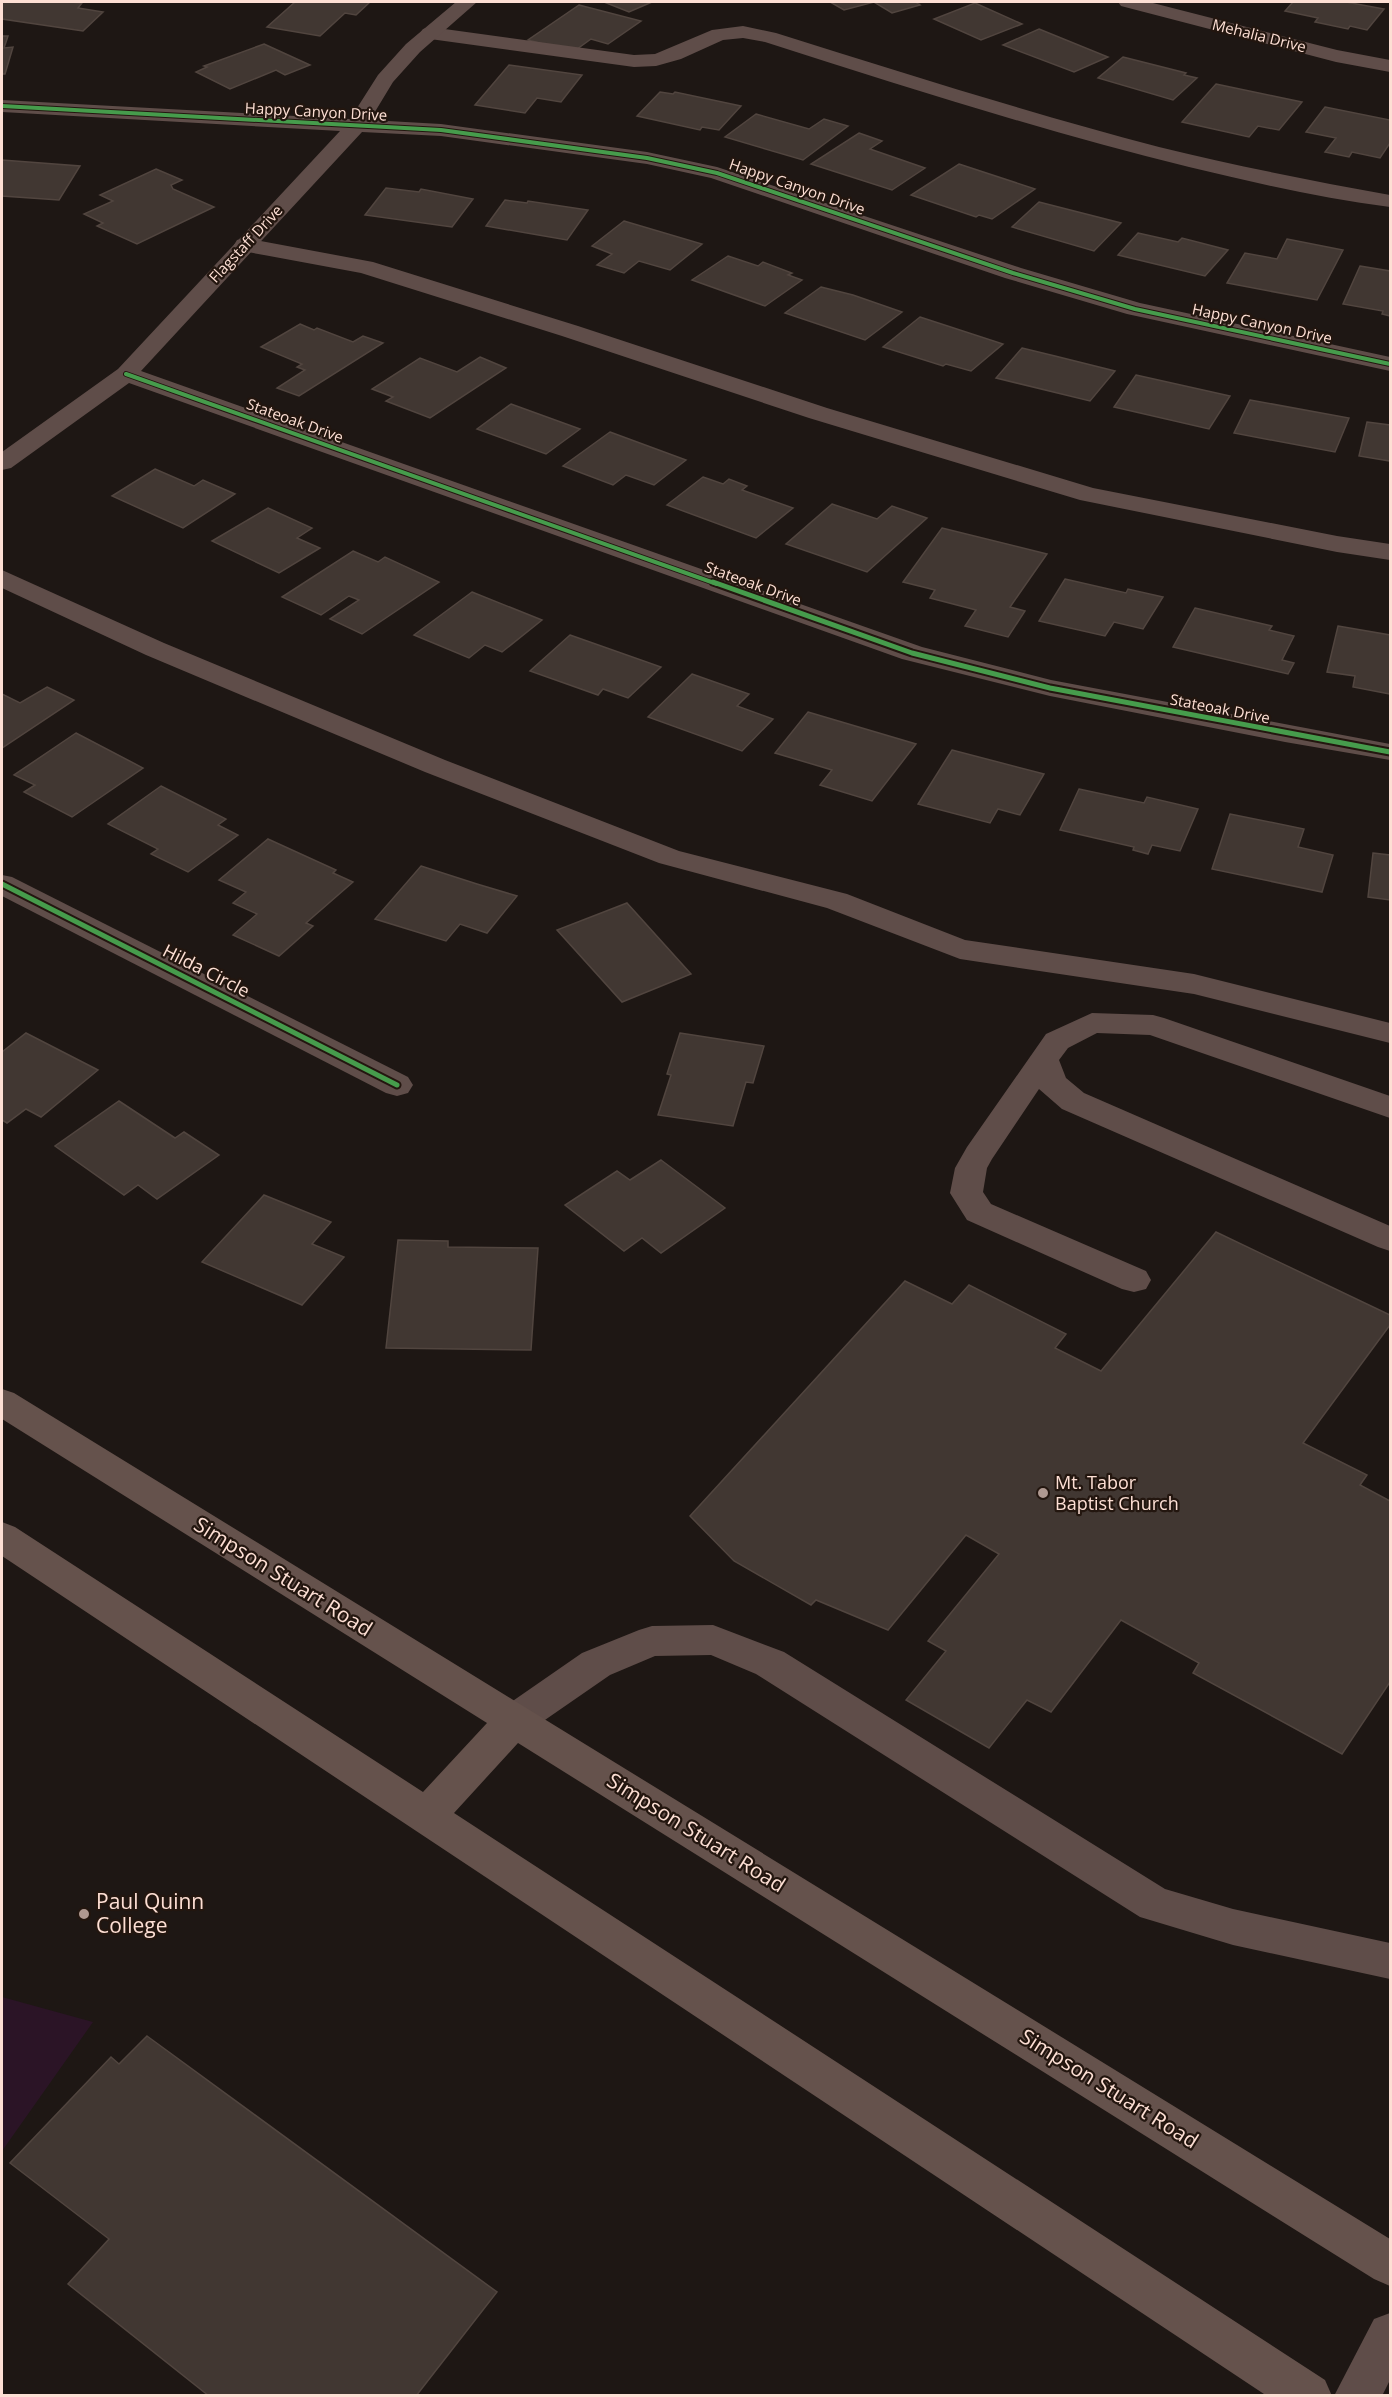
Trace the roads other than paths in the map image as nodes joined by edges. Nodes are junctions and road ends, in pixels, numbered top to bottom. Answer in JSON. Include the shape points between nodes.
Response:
{"nodes":[{"id":1,"x":467,"y":2,"type":"edge"},
{"id":2,"x":1128,"y":2,"type":"edge"},
{"id":3,"x":430,"y":33,"type":"junction"},
{"id":4,"x":1390,"y":66,"type":"edge"},
{"id":5,"x":2,"y":106,"type":"edge"},
{"id":6,"x":356,"y":126,"type":"junction"},
{"id":7,"x":1390,"y":201,"type":"edge"},
{"id":8,"x":245,"y":245,"type":"junction"},
{"id":9,"x":1390,"y":364,"type":"edge"},
{"id":10,"x":126,"y":374,"type":"junction"},
{"id":11,"x":2,"y":463,"type":"edge"},
{"id":12,"x":1390,"y":552,"type":"edge"},
{"id":13,"x":2,"y":578,"type":"edge"},
{"id":14,"x":1390,"y":752,"type":"edge"},
{"id":15,"x":2,"y":884,"type":"edge"},
{"id":16,"x":1390,"y":1033,"type":"edge"},
{"id":17,"x":1043,"y":1059,"type":"junction"},
{"id":18,"x":397,"y":1085,"type":"dead end"},
{"id":19,"x":1390,"y":1107,"type":"edge"},
{"id":20,"x":1390,"y":1239,"type":"edge"},
{"id":21,"x":1134,"y":1280,"type":"dead end"},
{"id":22,"x":2,"y":1402,"type":"edge"},
{"id":23,"x":2,"y":1538,"type":"edge"},
{"id":24,"x":515,"y":1720,"type":"junction"},
{"id":25,"x":425,"y":1817,"type":"junction"},
{"id":26,"x":1390,"y":1961,"type":"edge"},
{"id":27,"x":1390,"y":2264,"type":"edge"},
{"id":28,"x":1390,"y":2335,"type":"edge"},
{"id":29,"x":1309,"y":2396,"type":"edge"},
{"id":30,"x":1357,"y":2396,"type":"edge"}],
"edges":[{"from":1,"to":3,"type":"street","name":"Flagstaff Drive"},
{"from":2,"to":4,"type":"street","name":"Mehalia Drive","via":[[1336,56]]},
{"from":3,"to":6,"type":"street","name":"Flagstaff Drive","via":[[385,79]]},
{"from":3,"to":7,"type":"street","via":[[634,61],[674,56],[719,34],[743,32],[1097,138],[1212,168]]},
{"from":5,"to":6,"type":"street","name":"Happy Canyon Drive"},
{"from":6,"to":8,"type":"street","name":"Flagstaff Drive"},
{"from":6,"to":9,"type":"street","name":"Happy Canyon Drive","via":[[441,130],[647,158],[717,173],[1068,290],[1204,325]]},
{"from":8,"to":10,"type":"street","name":"Flagstaff Drive"},
{"from":8,"to":12,"type":"street","via":[[365,267],[818,413],[1089,495]]},
{"from":10,"to":11,"type":"street","name":"Flagstaff Drive"},
{"from":10,"to":14,"type":"street","name":"Stateoak Drive","via":[[912,653],[1050,688]]},
{"from":13,"to":16,"type":"street","via":[[166,653],[435,766],[669,857],[837,901],[960,949],[1194,984]]},
{"from":15,"to":18,"type":"street","name":"Hilda Circle"},
{"from":17,"to":19,"type":"street","via":[[1057,1041],[1092,1023],[1153,1025]]},
{"from":17,"to":20,"type":"street","via":[[1052,1084],[1073,1101]]},
{"from":17,"to":21,"type":"street","via":[[978,1155],[966,1193],[979,1212]]},
{"from":22,"to":24,"type":"main road","name":"Simpson Stuart Road"},
{"from":23,"to":25,"type":"main road"},
{"from":24,"to":25,"type":"main road"},
{"from":24,"to":26,"type":"street","via":[[596,1664],[652,1641],[713,1640],[770,1663],[1154,1904],[1233,1927]]},
{"from":24,"to":27,"type":"main road","name":"Simpson Stuart Road"},
{"from":25,"to":29,"type":"main road"},
{"from":28,"to":30,"type":"street"}]}
